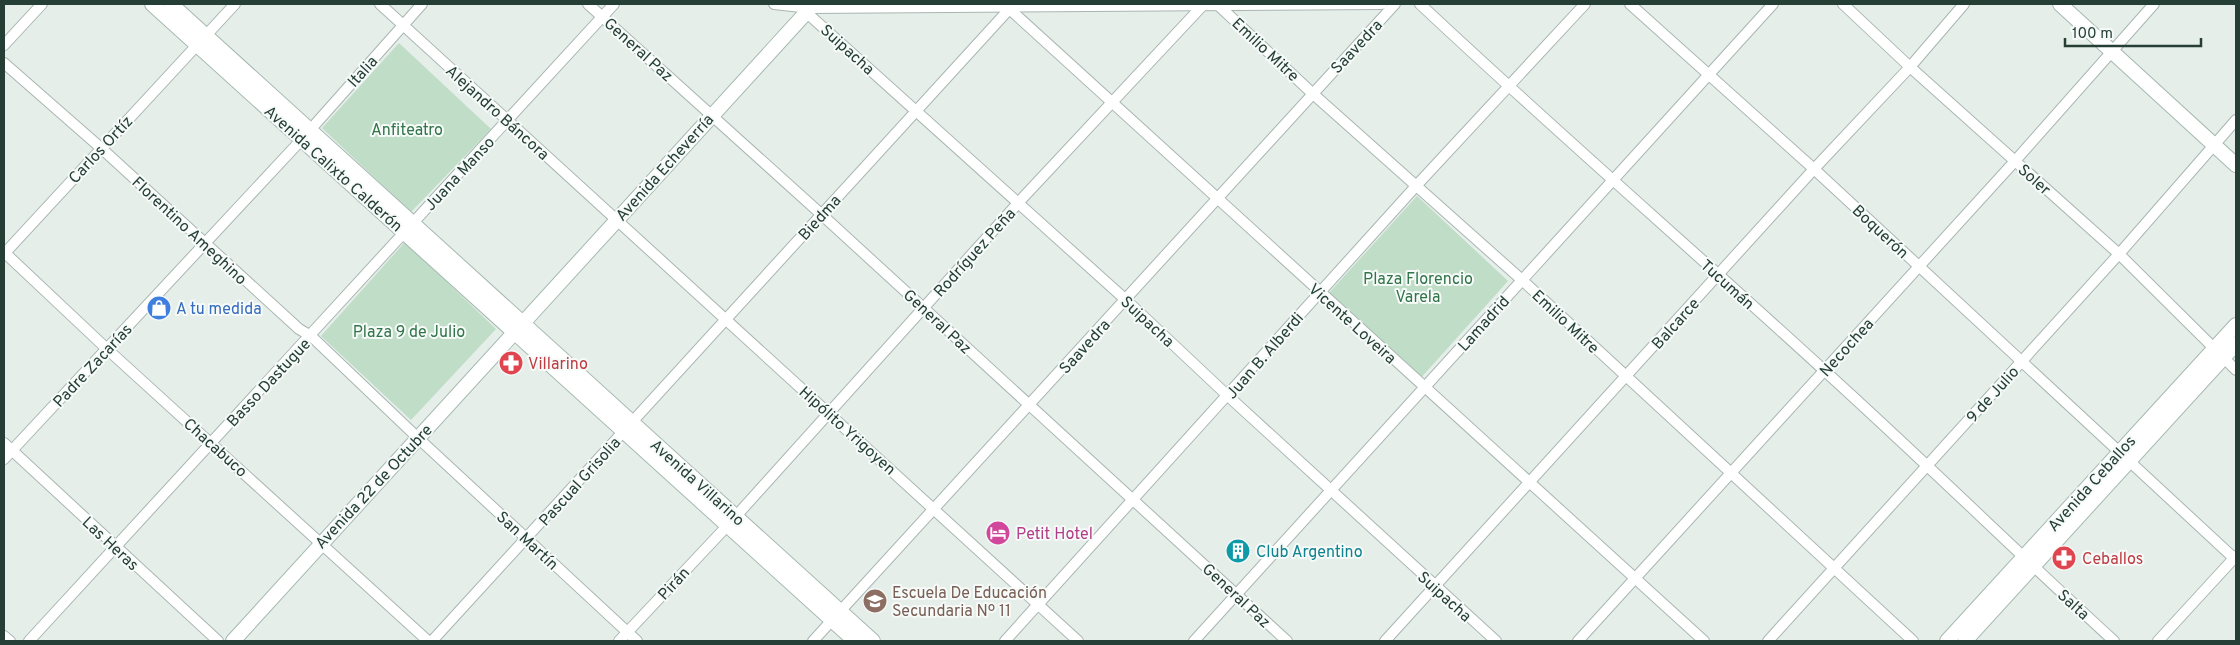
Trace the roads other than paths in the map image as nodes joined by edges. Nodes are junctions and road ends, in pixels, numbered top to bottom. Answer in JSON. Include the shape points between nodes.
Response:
{"nodes":[{"id":1,"x":42,"y":4,"type":"edge"},
{"id":2,"x":152,"y":4,"type":"edge"},
{"id":3,"x":171,"y":4,"type":"edge"},
{"id":4,"x":235,"y":4,"type":"edge"},
{"id":5,"x":380,"y":4,"type":"edge"},
{"id":6,"x":422,"y":4,"type":"edge"},
{"id":7,"x":588,"y":4,"type":"edge"},
{"id":8,"x":614,"y":4,"type":"edge"},
{"id":9,"x":774,"y":4,"type":"edge"},
{"id":10,"x":1204,"y":4,"type":"edge"},
{"id":11,"x":1218,"y":4,"type":"edge"},
{"id":12,"x":1382,"y":4,"type":"edge"},
{"id":13,"x":1395,"y":4,"type":"edge"},
{"id":14,"x":1420,"y":4,"type":"edge"},
{"id":15,"x":1585,"y":4,"type":"edge"},
{"id":16,"x":1630,"y":4,"type":"edge"},
{"id":17,"x":1773,"y":4,"type":"edge"},
{"id":18,"x":1843,"y":4,"type":"edge"},
{"id":19,"x":1964,"y":4,"type":"edge"},
{"id":20,"x":2060,"y":4,"type":"edge"},
{"id":21,"x":2154,"y":4,"type":"edge"},
{"id":22,"x":1009,"y":6,"type":"edge"},
{"id":23,"x":805,"y":7,"type":"edge"},
{"id":24,"x":602,"y":16,"type":"junction"},
{"id":25,"x":403,"y":25,"type":"junction"},
{"id":26,"x":201,"y":40,"type":"junction"},
{"id":27,"x":4,"y":45,"type":"edge"},
{"id":28,"x":2112,"y":51,"type":"junction"},
{"id":29,"x":4,"y":63,"type":"edge"},
{"id":30,"x":1910,"y":67,"type":"junction"},
{"id":31,"x":1709,"y":74,"type":"junction"},
{"id":32,"x":1509,"y":87,"type":"junction"},
{"id":33,"x":1312,"y":93,"type":"junction"},
{"id":34,"x":1112,"y":102,"type":"junction"},
{"id":35,"x":916,"y":111,"type":"junction"},
{"id":36,"x":712,"y":115,"type":"junction"},
{"id":37,"x":508,"y":120,"type":"junction"},
{"id":38,"x":2236,"y":120,"type":"edge"},
{"id":39,"x":306,"y":134,"type":"junction"},
{"id":40,"x":2214,"y":145,"type":"junction"},
{"id":41,"x":101,"y":148,"type":"junction"},
{"id":42,"x":2015,"y":161,"type":"junction"},
{"id":43,"x":2236,"y":165,"type":"edge"},
{"id":44,"x":1814,"y":168,"type":"junction"},
{"id":45,"x":1612,"y":180,"type":"junction"},
{"id":46,"x":1416,"y":186,"type":"junction"},
{"id":47,"x":1217,"y":198,"type":"junction"},
{"id":48,"x":1018,"y":203,"type":"junction"},
{"id":49,"x":821,"y":214,"type":"junction"},
{"id":50,"x":616,"y":220,"type":"junction"},
{"id":51,"x":408,"y":228,"type":"junction"},
{"id":52,"x":204,"y":244,"type":"junction"},
{"id":53,"x":4,"y":253,"type":"edge"},
{"id":54,"x":2119,"y":254,"type":"junction"},
{"id":55,"x":1919,"y":267,"type":"junction"},
{"id":56,"x":1718,"y":275,"type":"junction"},
{"id":57,"x":1522,"y":280,"type":"junction"},
{"id":58,"x":1320,"y":292,"type":"junction"},
{"id":59,"x":1126,"y":300,"type":"junction"},
{"id":60,"x":924,"y":308,"type":"junction"},
{"id":61,"x":725,"y":319,"type":"junction"},
{"id":62,"x":2236,"y":326,"type":"edge"},
{"id":63,"x":518,"y":328,"type":"junction"},
{"id":64,"x":311,"y":336,"type":"junction"},
{"id":65,"x":2236,"y":344,"type":"edge"},
{"id":66,"x":107,"y":349,"type":"junction"},
{"id":67,"x":2218,"y":353,"type":"junction"},
{"id":68,"x":2022,"y":360,"type":"junction"},
{"id":69,"x":1825,"y":370,"type":"junction"},
{"id":70,"x":2236,"y":370,"type":"edge"},
{"id":71,"x":1627,"y":377,"type":"junction"},
{"id":72,"x":1425,"y":388,"type":"junction"},
{"id":73,"x":1228,"y":396,"type":"junction"},
{"id":74,"x":1030,"y":406,"type":"junction"},
{"id":75,"x":829,"y":412,"type":"junction"},
{"id":76,"x":628,"y":427,"type":"junction"},
{"id":77,"x":418,"y":438,"type":"junction"},
{"id":78,"x":211,"y":443,"type":"junction"},
{"id":79,"x":8,"y":447,"type":"edge"},
{"id":80,"x":2123,"y":458,"type":"junction"},
{"id":81,"x":4,"y":459,"type":"edge"},
{"id":82,"x":1928,"y":464,"type":"junction"},
{"id":83,"x":1731,"y":474,"type":"junction"},
{"id":84,"x":1529,"y":482,"type":"junction"},
{"id":85,"x":1330,"y":490,"type":"junction"},
{"id":86,"x":1133,"y":500,"type":"junction"},
{"id":87,"x":934,"y":509,"type":"junction"},
{"id":88,"x":732,"y":520,"type":"junction"},
{"id":89,"x":526,"y":539,"type":"junction"},
{"id":90,"x":320,"y":543,"type":"junction"},
{"id":91,"x":115,"y":547,"type":"junction"},
{"id":92,"x":2235,"y":558,"type":"edge"},
{"id":93,"x":2028,"y":562,"type":"junction"},
{"id":94,"x":1834,"y":569,"type":"junction"},
{"id":95,"x":1635,"y":578,"type":"junction"},
{"id":96,"x":1434,"y":586,"type":"junction"},
{"id":97,"x":1236,"y":595,"type":"junction"},
{"id":98,"x":1038,"y":605,"type":"junction"},
{"id":99,"x":836,"y":616,"type":"junction"},
{"id":100,"x":628,"y":632,"type":"junction"},
{"id":101,"x":4,"y":636,"type":"edge"},
{"id":102,"x":10,"y":641,"type":"edge"},
{"id":103,"x":29,"y":641,"type":"edge"},
{"id":104,"x":218,"y":641,"type":"edge"},
{"id":105,"x":233,"y":641,"type":"edge"},
{"id":106,"x":430,"y":641,"type":"edge"},
{"id":107,"x":619,"y":641,"type":"edge"},
{"id":108,"x":638,"y":641,"type":"edge"},
{"id":109,"x":813,"y":641,"type":"edge"},
{"id":110,"x":855,"y":641,"type":"edge"},
{"id":111,"x":873,"y":641,"type":"edge"},
{"id":112,"x":1005,"y":641,"type":"edge"},
{"id":113,"x":1078,"y":641,"type":"edge"},
{"id":114,"x":1194,"y":641,"type":"edge"},
{"id":115,"x":1286,"y":641,"type":"edge"},
{"id":116,"x":1385,"y":641,"type":"edge"},
{"id":117,"x":1496,"y":641,"type":"edge"},
{"id":118,"x":1578,"y":641,"type":"edge"},
{"id":119,"x":1704,"y":641,"type":"edge"},
{"id":120,"x":1768,"y":641,"type":"edge"},
{"id":121,"x":1913,"y":641,"type":"edge"},
{"id":122,"x":1947,"y":641,"type":"edge"},
{"id":123,"x":1965,"y":641,"type":"edge"},
{"id":124,"x":2114,"y":641,"type":"edge"},
{"id":125,"x":2158,"y":641,"type":"edge"}],
"edges":[{"from":1,"to":27,"type":"street"},
{"from":2,"to":26,"type":"main road","name":"Avenida Calixto Calderón"},
{"from":3,"to":26,"type":"main road","name":"Avenida Calixto Calderón"},
{"from":4,"to":26,"type":"street","name":"Carlos Ortíz"},
{"from":5,"to":25,"type":"street","name":"Alejandro Báncora"},
{"from":6,"to":25,"type":"street","name":"Italia"},
{"from":7,"to":24,"type":"street","name":"General Paz"},
{"from":8,"to":24,"type":"street","name":"Juana Manso"},
{"from":9,"to":23,"type":"street"},
{"from":10,"to":11,"type":"street"},
{"from":10,"to":22,"type":"street"},
{"from":10,"to":34,"type":"street","name":"Rodríguez Peña"},
{"from":11,"to":12,"type":"street"},
{"from":11,"to":33,"type":"street","name":"Emilio Mitre"},
{"from":13,"to":33,"type":"street","name":"Saavedra"},
{"from":14,"to":32,"type":"street","name":"Tucumán"},
{"from":15,"to":32,"type":"street","name":"Juan B. Alberdi"},
{"from":16,"to":31,"type":"street","name":"Boquerón"},
{"from":17,"to":31,"type":"street","name":"Lamadrid"},
{"from":18,"to":30,"type":"street","name":"Soler"},
{"from":19,"to":30,"type":"street","name":"Balcarce"},
{"from":20,"to":28,"type":"main road"},
{"from":21,"to":28,"type":"street","name":"Necochea"},
{"from":22,"to":23,"type":"street"},
{"from":22,"to":34,"type":"street","name":"Vicente Loveira"},
{"from":22,"to":35,"type":"street","name":"Biedma"},
{"from":23,"to":35,"type":"street","name":"Suipacha"},
{"from":23,"to":36,"type":"main road","name":"Avenida Echeverría"},
{"from":24,"to":36,"type":"street","name":"General Paz"},
{"from":24,"to":37,"type":"street","name":"Juana Manso"},
{"from":25,"to":37,"type":"street","name":"Alejandro Báncora"},
{"from":25,"to":39,"type":"street","name":"Italia"},
{"from":26,"to":39,"type":"main road","name":"Avenida Calixto Calderón"},
{"from":26,"to":41,"type":"street","name":"Carlos Ortíz"},
{"from":28,"to":40,"type":"main road"},
{"from":28,"to":42,"type":"street","name":"Necochea"},
{"from":29,"to":41,"type":"street","name":"Florentino Ameghino"},
{"from":30,"to":42,"type":"street","name":"Soler"},
{"from":30,"to":44,"type":"street","name":"Balcarce"},
{"from":31,"to":44,"type":"street","name":"Boquerón"},
{"from":31,"to":45,"type":"street","name":"Lamadrid"},
{"from":32,"to":45,"type":"street","name":"Tucumán"},
{"from":32,"to":46,"type":"street","name":"Juan B. Alberdi"},
{"from":33,"to":46,"type":"street","name":"Emilio Mitre"},
{"from":33,"to":47,"type":"street","name":"Saavedra"},
{"from":34,"to":47,"type":"street","name":"Vicente Loveira"},
{"from":34,"to":48,"type":"street","name":"Rodríguez Peña"},
{"from":35,"to":48,"type":"street","name":"Suipacha"},
{"from":35,"to":49,"type":"street","name":"Biedma"},
{"from":36,"to":49,"type":"street","name":"General Paz"},
{"from":36,"to":50,"type":"main road","name":"Avenida Echeverría"},
{"from":37,"to":50,"type":"street","name":"Alejandro Báncora"},
{"from":37,"to":51,"type":"street","name":"Juana Manso"},
{"from":38,"to":40,"type":"street","name":"9 de Julio"},
{"from":39,"to":51,"type":"main road","name":"Avenida Calixto Calderón"},
{"from":39,"to":52,"type":"street","name":"Padre Zacarías"},
{"from":40,"to":43,"type":"main road"},
{"from":40,"to":54,"type":"street","name":"9 de Julio"},
{"from":41,"to":52,"type":"street","name":"Florentino Ameghino"},
{"from":41,"to":53,"type":"street","name":"Carlos Ortíz"},
{"from":42,"to":54,"type":"street","name":"Soler"},
{"from":42,"to":55,"type":"street","name":"Necochea"},
{"from":44,"to":55,"type":"street","name":"Boquerón"},
{"from":44,"to":56,"type":"street","name":"Balcarce"},
{"from":45,"to":56,"type":"street","name":"Tucumán"},
{"from":45,"to":57,"type":"street","name":"Lamadrid"},
{"from":46,"to":57,"type":"street","name":"Emilio Mitre"},
{"from":46,"to":58,"type":"street","name":"Juan B. Alberdi"},
{"from":47,"to":58,"type":"street","name":"Vicente Loveira"},
{"from":47,"to":59,"type":"street","name":"Saavedra"},
{"from":48,"to":59,"type":"street","name":"Suipacha"},
{"from":48,"to":60,"type":"street","name":"Rodríguez Peña"},
{"from":49,"to":60,"type":"street","name":"General Paz"},
{"from":49,"to":61,"type":"street","name":"Biedma"},
{"from":50,"to":61,"type":"street","name":"Hipólito Yrigoyen"},
{"from":50,"to":63,"type":"main road","name":"Avenida Echeverría"},
{"from":51,"to":63,"type":"main road","name":"Avenida Calixto Calderón"},
{"from":51,"to":64,"type":"street","name":"Basso Dastugue"},
{"from":52,"to":64,"type":"street","name":"Florentino Ameghino","via":[[299,329]]},
{"from":52,"to":66,"type":"street","name":"Padre Zacarías"},
{"from":53,"to":66,"type":"street","name":"Chacabuco"},
{"from":54,"to":67,"type":"street","name":"Soler"},
{"from":54,"to":68,"type":"street","name":"9 de Julio"},
{"from":55,"to":68,"type":"street","name":"Boquerón"},
{"from":55,"to":69,"type":"street","name":"Necochea"},
{"from":56,"to":69,"type":"street","name":"Tucumán"},
{"from":56,"to":71,"type":"street","name":"Balcarce"},
{"from":57,"to":71,"type":"street","name":"Emilio Mitre"},
{"from":57,"to":72,"type":"street","name":"Lamadrid"},
{"from":58,"to":72,"type":"street","name":"Vicente Loveira"},
{"from":58,"to":73,"type":"street","name":"Juan B. Alberdi"},
{"from":59,"to":73,"type":"street","name":"Suipacha"},
{"from":59,"to":74,"type":"street","name":"Saavedra"},
{"from":60,"to":74,"type":"street","name":"General Paz"},
{"from":60,"to":75,"type":"street","name":"Rodríguez Peña"},
{"from":61,"to":75,"type":"street","name":"Hipólito Yrigoyen"},
{"from":61,"to":76,"type":"street","name":"Biedma"},
{"from":62,"to":67,"type":"main road","name":"Avenida Ceballos"},
{"from":63,"to":76,"type":"main road","name":"Avenida Villarino"},
{"from":63,"to":77,"type":"main road","name":"Avenida 22 de Octubre"},
{"from":64,"to":77,"type":"street","name":"Florentino Ameghino"},
{"from":64,"to":78,"type":"street","name":"Basso Dastugue"},
{"from":65,"to":67,"type":"main road","name":"Avenida Ceballos"},
{"from":66,"to":78,"type":"street","name":"Chacabuco"},
{"from":66,"to":79,"type":"street","name":"Padre Zacarías"},
{"from":67,"to":70,"type":"street","name":"Soler"},
{"from":67,"to":80,"type":"main road","name":"Avenida Ceballos"},
{"from":68,"to":80,"type":"street","name":"Boquerón"},
{"from":68,"to":82,"type":"street","name":"9 de Julio"},
{"from":69,"to":82,"type":"street","name":"Tucumán"},
{"from":69,"to":83,"type":"street","name":"Necochea"},
{"from":71,"to":83,"type":"street","name":"Emilio Mitre"},
{"from":71,"to":84,"type":"street","name":"Balcarce"},
{"from":72,"to":84,"type":"street","name":"Vicente Loveira"},
{"from":72,"to":85,"type":"street","name":"Lamadrid"},
{"from":73,"to":85,"type":"street","name":"Suipacha"},
{"from":73,"to":86,"type":"street","name":"Juan B. Alberdi"},
{"from":74,"to":86,"type":"street","name":"General Paz"},
{"from":74,"to":87,"type":"street","name":"Saavedra"},
{"from":75,"to":87,"type":"street","name":"Hipólito Yrigoyen"},
{"from":75,"to":88,"type":"street","name":"Rodríguez Peña"},
{"from":76,"to":88,"type":"main road","name":"Avenida Villarino"},
{"from":76,"to":89,"type":"street","name":"Pascual Grisolia"},
{"from":77,"to":89,"type":"street","name":"San Martín"},
{"from":77,"to":90,"type":"main road","name":"Avenida 22 de Octubre"},
{"from":78,"to":90,"type":"street","name":"Chacabuco"},
{"from":78,"to":91,"type":"street","name":"Basso Dastugue"},
{"from":79,"to":81,"type":"street","name":"Padre Zacarías"},
{"from":79,"to":91,"type":"street","name":"Las Heras"},
{"from":80,"to":92,"type":"street","name":"Boquerón"},
{"from":80,"to":93,"type":"main road","name":"Avenida Ceballos"},
{"from":82,"to":93,"type":"street","name":"Tucumán"},
{"from":82,"to":94,"type":"street","name":"9 de Julio"},
{"from":83,"to":94,"type":"street","name":"Emilio Mitre"},
{"from":83,"to":95,"type":"street","name":"Necochea"},
{"from":84,"to":95,"type":"street","name":"Vicente Loveira"},
{"from":84,"to":96,"type":"street","name":"Balcarce"},
{"from":85,"to":96,"type":"street","name":"Suipacha"},
{"from":85,"to":97,"type":"street","name":"Lamadrid"},
{"from":86,"to":97,"type":"street","name":"General Paz"},
{"from":86,"to":98,"type":"street","name":"Juan B. Alberdi"},
{"from":87,"to":98,"type":"street","name":"Hipólito Yrigoyen"},
{"from":87,"to":99,"type":"street","name":"Saavedra"},
{"from":88,"to":99,"type":"main road","name":"Avenida Villarino"},
{"from":88,"to":100,"type":"street","name":"Pirán"},
{"from":89,"to":100,"type":"street","name":"San Martín"},
{"from":89,"to":106,"type":"street","name":"Pascual Grisolia"},
{"from":90,"to":105,"type":"main road","name":"Avenida 22 de Octubre"},
{"from":90,"to":106,"type":"street","name":"Chacabuco"},
{"from":91,"to":103,"type":"street","name":"Basso Dastugue"},
{"from":91,"to":104,"type":"street","name":"Las Heras"},
{"from":92,"to":125,"type":"street"},
{"from":93,"to":122,"type":"main road","name":"Avenida Ceballos"},
{"from":93,"to":123,"type":"main road","name":"Avenida Ceballos"},
{"from":93,"to":124,"type":"street","name":"Salta"},
{"from":94,"to":120,"type":"street","name":"9 de Julio"},
{"from":94,"to":121,"type":"street","name":"Emilio Mitre"},
{"from":95,"to":118,"type":"street","name":"Necochea"},
{"from":95,"to":119,"type":"street","name":"Vicente Loveira"},
{"from":96,"to":116,"type":"street","name":"Balcarce"},
{"from":96,"to":117,"type":"street","name":"Suipacha"},
{"from":97,"to":114,"type":"street","name":"Lamadrid"},
{"from":97,"to":115,"type":"street","name":"General Paz"},
{"from":98,"to":112,"type":"street","name":"Juan B. Alberdi"},
{"from":98,"to":113,"type":"street","name":"Hipólito Yrigoyen"},
{"from":99,"to":109,"type":"street","name":"Saavedra"},
{"from":99,"to":110,"type":"main road","name":"Avenida Villarino"},
{"from":99,"to":111,"type":"main road","name":"Avenida Villarino"},
{"from":100,"to":107,"type":"street","name":"Pirán"},
{"from":100,"to":108,"type":"street","name":"San Martín"},
{"from":101,"to":102,"type":"street"}]}
